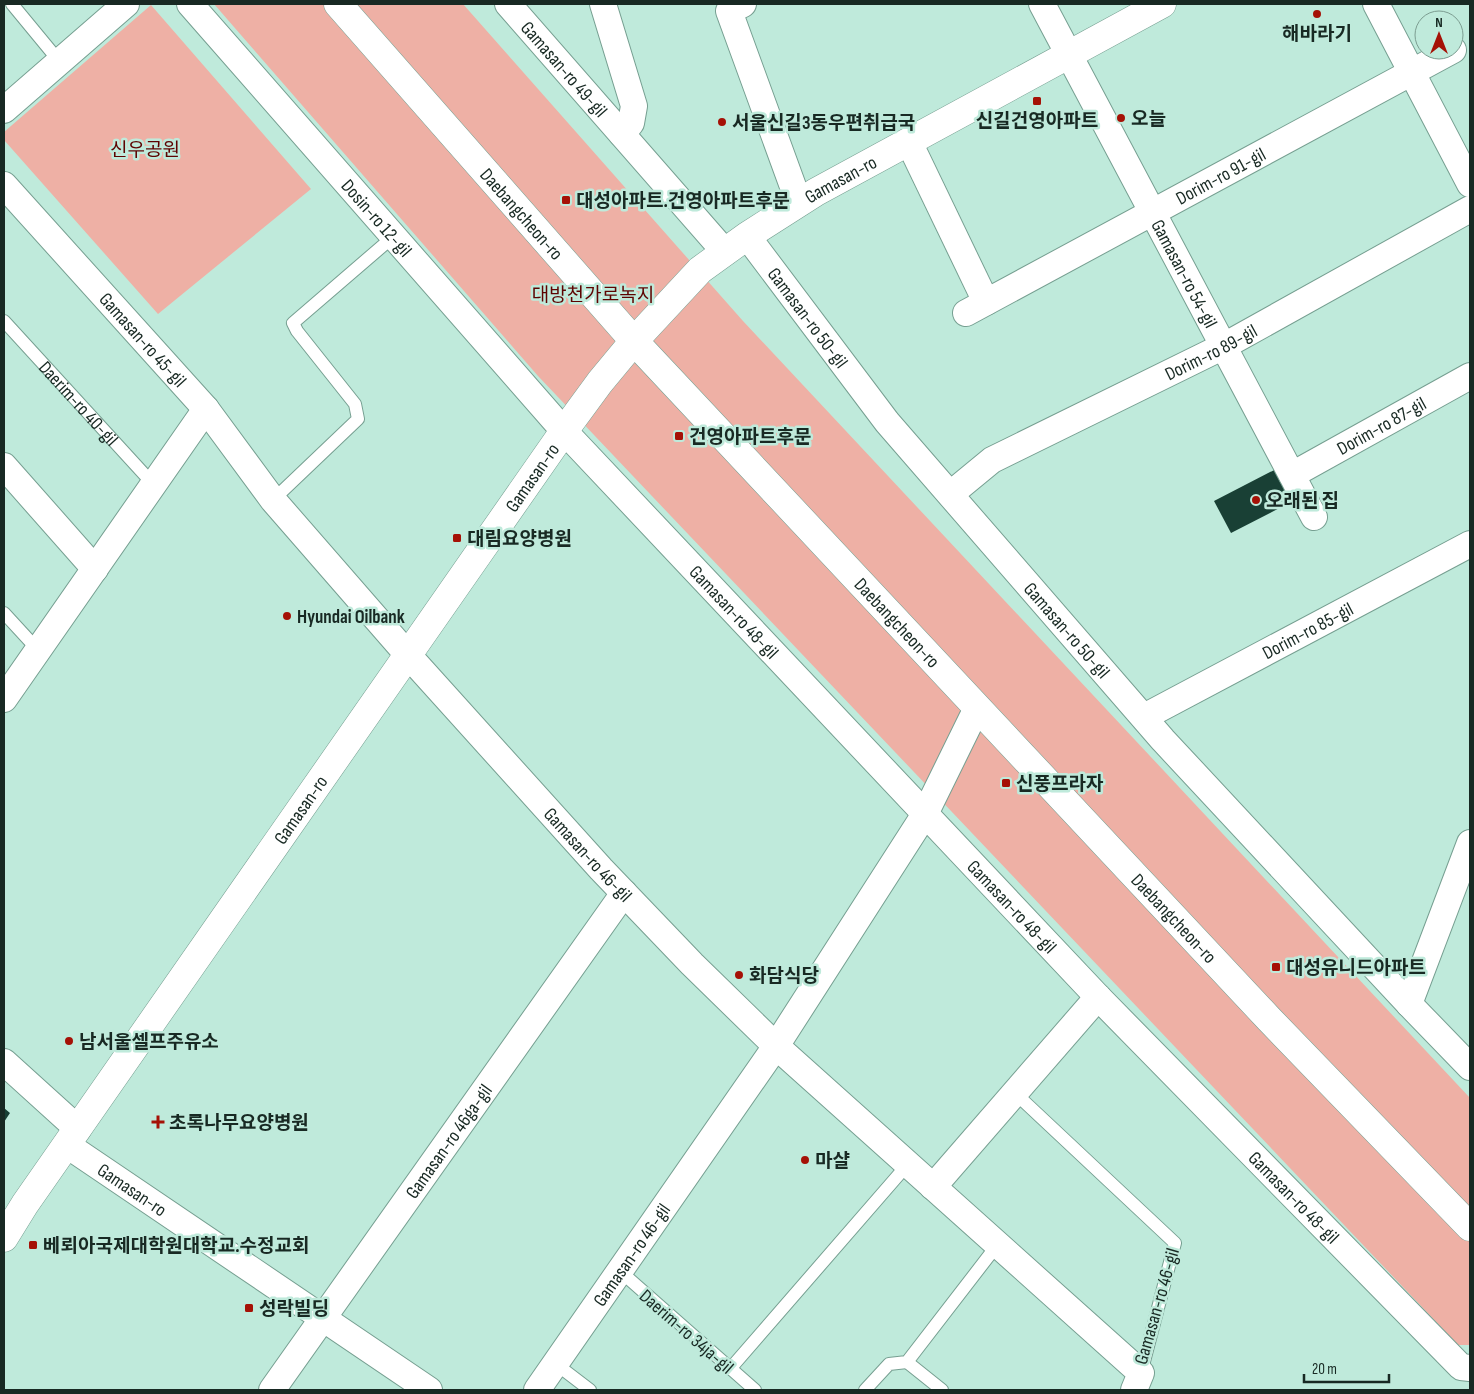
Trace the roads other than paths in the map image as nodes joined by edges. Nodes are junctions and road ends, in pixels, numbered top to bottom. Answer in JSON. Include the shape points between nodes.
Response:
{"nodes":[{"id":1,"x":12,"y":4,"type":"edge"},
{"id":2,"x":126,"y":4,"type":"edge"},
{"id":3,"x":190,"y":4,"type":"edge"},
{"id":4,"x":338,"y":4,"type":"edge"},
{"id":5,"x":508,"y":4,"type":"edge"},
{"id":6,"x":602,"y":4,"type":"edge"},
{"id":7,"x":744,"y":4,"type":"edge"},
{"id":8,"x":1042,"y":4,"type":"edge"},
{"id":9,"x":1162,"y":4,"type":"edge"},
{"id":10,"x":1376,"y":4,"type":"edge"},
{"id":11,"x":1070,"y":55,"type":"junction"},
{"id":12,"x":1435,"y":60,"type":"edge"},
{"id":13,"x":60,"y":61,"type":"junction"},
{"id":14,"x":1412,"y":72,"type":"junction"},
{"id":15,"x":4,"y":110,"type":"edge"},
{"id":16,"x":622,"y":134,"type":"junction"},
{"id":17,"x":909,"y":142,"type":"junction"},
{"id":18,"x":1470,"y":184,"type":"edge"},
{"id":19,"x":4,"y":185,"type":"edge"},
{"id":20,"x":799,"y":203,"type":"junction"},
{"id":21,"x":1470,"y":209,"type":"edge"},
{"id":22,"x":1153,"y":212,"type":"junction"},
{"id":23,"x":394,"y":236,"type":"junction"},
{"id":24,"x":747,"y":236,"type":"junction"},
{"id":25,"x":725,"y":252,"type":"junction"},
{"id":26,"x":4,"y":320,"type":"edge"},
{"id":27,"x":634,"y":341,"type":"junction"},
{"id":28,"x":1224,"y":346,"type":"junction"},
{"id":29,"x":1470,"y":376,"type":"edge"},
{"id":30,"x":206,"y":409,"type":"junction"},
{"id":31,"x":564,"y":431,"type":"junction"},
{"id":32,"x":4,"y":466,"type":"edge"},
{"id":33,"x":1292,"y":475,"type":"junction"},
{"id":34,"x":154,"y":486,"type":"junction"},
{"id":35,"x":952,"y":496,"type":"junction"},
{"id":36,"x":273,"y":500,"type":"junction"},
{"id":37,"x":1314,"y":517,"type":"dead end"},
{"id":38,"x":1470,"y":544,"type":"edge"},
{"id":39,"x":95,"y":569,"type":"junction"},
{"id":40,"x":4,"y":613,"type":"edge"},
{"id":41,"x":38,"y":650,"type":"junction"},
{"id":42,"x":408,"y":655,"type":"junction"},
{"id":43,"x":4,"y":699,"type":"edge"},
{"id":44,"x":977,"y":708,"type":"junction"},
{"id":45,"x":1144,"y":717,"type":"junction"},
{"id":46,"x":925,"y":814,"type":"junction"},
{"id":47,"x":1470,"y":843,"type":"edge"},
{"id":48,"x":624,"y":893,"type":"junction"},
{"id":49,"x":1098,"y":997,"type":"junction"},
{"id":50,"x":1409,"y":1004,"type":"junction"},
{"id":51,"x":776,"y":1046,"type":"junction"},
{"id":52,"x":4,"y":1062,"type":"edge"},
{"id":53,"x":1470,"y":1066,"type":"edge"},
{"id":54,"x":1015,"y":1093,"type":"junction"},
{"id":55,"x":72,"y":1137,"type":"junction"},
{"id":56,"x":908,"y":1164,"type":"junction"},
{"id":57,"x":933,"y":1187,"type":"junction"},
{"id":58,"x":1470,"y":1227,"type":"edge"},
{"id":59,"x":4,"y":1238,"type":"edge"},
{"id":60,"x":998,"y":1244,"type":"junction"},
{"id":61,"x":620,"y":1272,"type":"junction"},
{"id":62,"x":322,"y":1318,"type":"junction"},
{"id":63,"x":907,"y":1362,"type":"junction"},
{"id":64,"x":556,"y":1364,"type":"junction"},
{"id":65,"x":1470,"y":1368,"type":"edge"},
{"id":66,"x":730,"y":1369,"type":"junction"},
{"id":67,"x":1137,"y":1381,"type":"edge"},
{"id":68,"x":272,"y":1390,"type":"edge"},
{"id":69,"x":429,"y":1390,"type":"edge"},
{"id":70,"x":537,"y":1390,"type":"edge"},
{"id":71,"x":590,"y":1390,"type":"edge"},
{"id":72,"x":755,"y":1390,"type":"edge"},
{"id":73,"x":865,"y":1390,"type":"edge"},
{"id":74,"x":942,"y":1390,"type":"edge"}],
"edges":[{"from":1,"to":13,"type":"lane"},
{"from":2,"to":13,"type":"street"},
{"from":3,"to":23,"type":"street","name":"Dosin-ro 12-gil"},
{"from":4,"to":27,"type":"main road","name":"Daebangcheon-ro"},
{"from":5,"to":16,"type":"street","name":"Gamasan-ro 49-gil"},
{"from":6,"to":16,"type":"street","name":"Gamasan-ro 49-gil","via":[[634,106],[631,123]]},
{"from":7,"to":20,"type":"street","via":[[729,11]]},
{"from":8,"to":11,"type":"street"},
{"from":9,"to":11,"type":"main road","name":"Gamasan-ro"},
{"from":10,"to":14,"type":"street"},
{"from":11,"to":17,"type":"main road","name":"Gamasan-ro"},
{"from":11,"to":22,"type":"street","name":"Gamasan-ro 54-gil"},
{"from":12,"to":14,"type":"street","name":"Dorim-ro 91-gil"},
{"from":13,"to":15,"type":"street"},
{"from":14,"to":18,"type":"street"},
{"from":14,"to":22,"type":"street","name":"Dorim-ro 91-gil"},
{"from":16,"to":25,"type":"street","name":"Gamasan-ro 49-gil"},
{"from":17,"to":20,"type":"main road","name":"Gamasan-ro"},
{"from":17,"to":22,"type":"street","name":"Dorim-ro 91-gil","via":[[976,307]]},
{"from":19,"to":30,"type":"street","name":"Gamasan-ro 45-gil"},
{"from":20,"to":24,"type":"main road","name":"Gamasan-ro"},
{"from":21,"to":28,"type":"street","name":"Dorim-ro 89-gil"},
{"from":22,"to":28,"type":"street","name":"Gamasan-ro 54-gil"},
{"from":23,"to":31,"type":"street","name":"Dosin-ro 12-gil"},
{"from":23,"to":36,"type":"lane","via":[[293,323],[355,404],[358,419]]},
{"from":24,"to":25,"type":"main road","name":"Gamasan-ro"},
{"from":24,"to":35,"type":"street","name":"Gamasan-ro 50-gil","via":[[887,422]]},
{"from":25,"to":27,"type":"main road","name":"Gamasan-ro","via":[[700,270]]},
{"from":26,"to":34,"type":"lane","name":"Daerim-ro 40-gil"},
{"from":27,"to":31,"type":"main road","name":"Gamasan-ro"},
{"from":27,"to":44,"type":"main road","name":"Daebangcheon-ro"},
{"from":28,"to":33,"type":"street","name":"Gamasan-ro 54-gil"},
{"from":28,"to":35,"type":"street","name":"Dorim-ro 89-gil","via":[[992,460]]},
{"from":29,"to":33,"type":"street","name":"Dorim-ro 87-gil"},
{"from":30,"to":34,"type":"street"},
{"from":30,"to":36,"type":"street","name":"Gamasan-ro 45-gil"},
{"from":31,"to":42,"type":"main road","name":"Gamasan-ro"},
{"from":31,"to":46,"type":"street","name":"Gamasan-ro 48-gil"},
{"from":32,"to":39,"type":"street"},
{"from":33,"to":37,"type":"street","name":"Gamasan-ro 54-gil"},
{"from":34,"to":39,"type":"street"},
{"from":35,"to":45,"type":"street","name":"Gamasan-ro 50-gil"},
{"from":36,"to":42,"type":"street","name":"Gamasan-ro 45-gil"},
{"from":38,"to":45,"type":"street","name":"Dorim-ro 85-gil"},
{"from":39,"to":41,"type":"street"},
{"from":40,"to":41,"type":"lane"},
{"from":41,"to":43,"type":"street"},
{"from":42,"to":48,"type":"street","name":"Gamasan-ro 46-gil"},
{"from":42,"to":55,"type":"main road","name":"Gamasan-ro"},
{"from":44,"to":46,"type":"street","name":"Gamasan-ro 46-gil"},
{"from":44,"to":58,"type":"main road","name":"Daebangcheon-ro"},
{"from":45,"to":50,"type":"street","name":"Gamasan-ro 50-gil"},
{"from":46,"to":49,"type":"street","name":"Gamasan-ro 48-gil"},
{"from":46,"to":51,"type":"street","name":"Gamasan-ro 46-gil"},
{"from":47,"to":50,"type":"street"},
{"from":48,"to":51,"type":"street","name":"Gamasan-ro 46-gil"},
{"from":48,"to":62,"type":"street","name":"Gamasan-ro 46ga-gil"},
{"from":49,"to":54,"type":"street"},
{"from":49,"to":65,"type":"street","name":"Gamasan-ro 48-gil","via":[[1461,1367]]},
{"from":50,"to":53,"type":"street","name":"Gamasan-ro 50-gil"},
{"from":51,"to":56,"type":"street","name":"Gamasan-ro 46-gil"},
{"from":51,"to":61,"type":"street","name":"Gamasan-ro 46-gil"},
{"from":52,"to":55,"type":"street"},
{"from":54,"to":57,"type":"street"},
{"from":54,"to":67,"type":"lane","name":"Gamasan-ro 46-gil","via":[[1175,1242]]},
{"from":55,"to":59,"type":"main road","name":"Gamasan-ro"},
{"from":55,"to":62,"type":"street","name":"Gamasan-ro"},
{"from":56,"to":57,"type":"street","name":"Gamasan-ro 46-gil"},
{"from":56,"to":66,"type":"lane"},
{"from":57,"to":60,"type":"street","name":"Gamasan-ro 46-gil"},
{"from":60,"to":63,"type":"lane"},
{"from":60,"to":67,"type":"street","name":"Gamasan-ro 46-gil"},
{"from":61,"to":64,"type":"street","name":"Gamasan-ro 46-gil"},
{"from":61,"to":66,"type":"lane","name":"Daerim-ro 34ja-gil"},
{"from":62,"to":68,"type":"street","name":"Gamasan-ro 46ga-gil"},
{"from":62,"to":69,"type":"street","name":"Gamasan-ro"},
{"from":63,"to":73,"type":"lane","via":[[889,1364]]},
{"from":63,"to":74,"type":"lane"},
{"from":64,"to":70,"type":"street","name":"Gamasan-ro 46-gil"},
{"from":64,"to":71,"type":"lane"},
{"from":66,"to":72,"type":"lane","name":"Daerim-ro 34ja-gil"}]}
